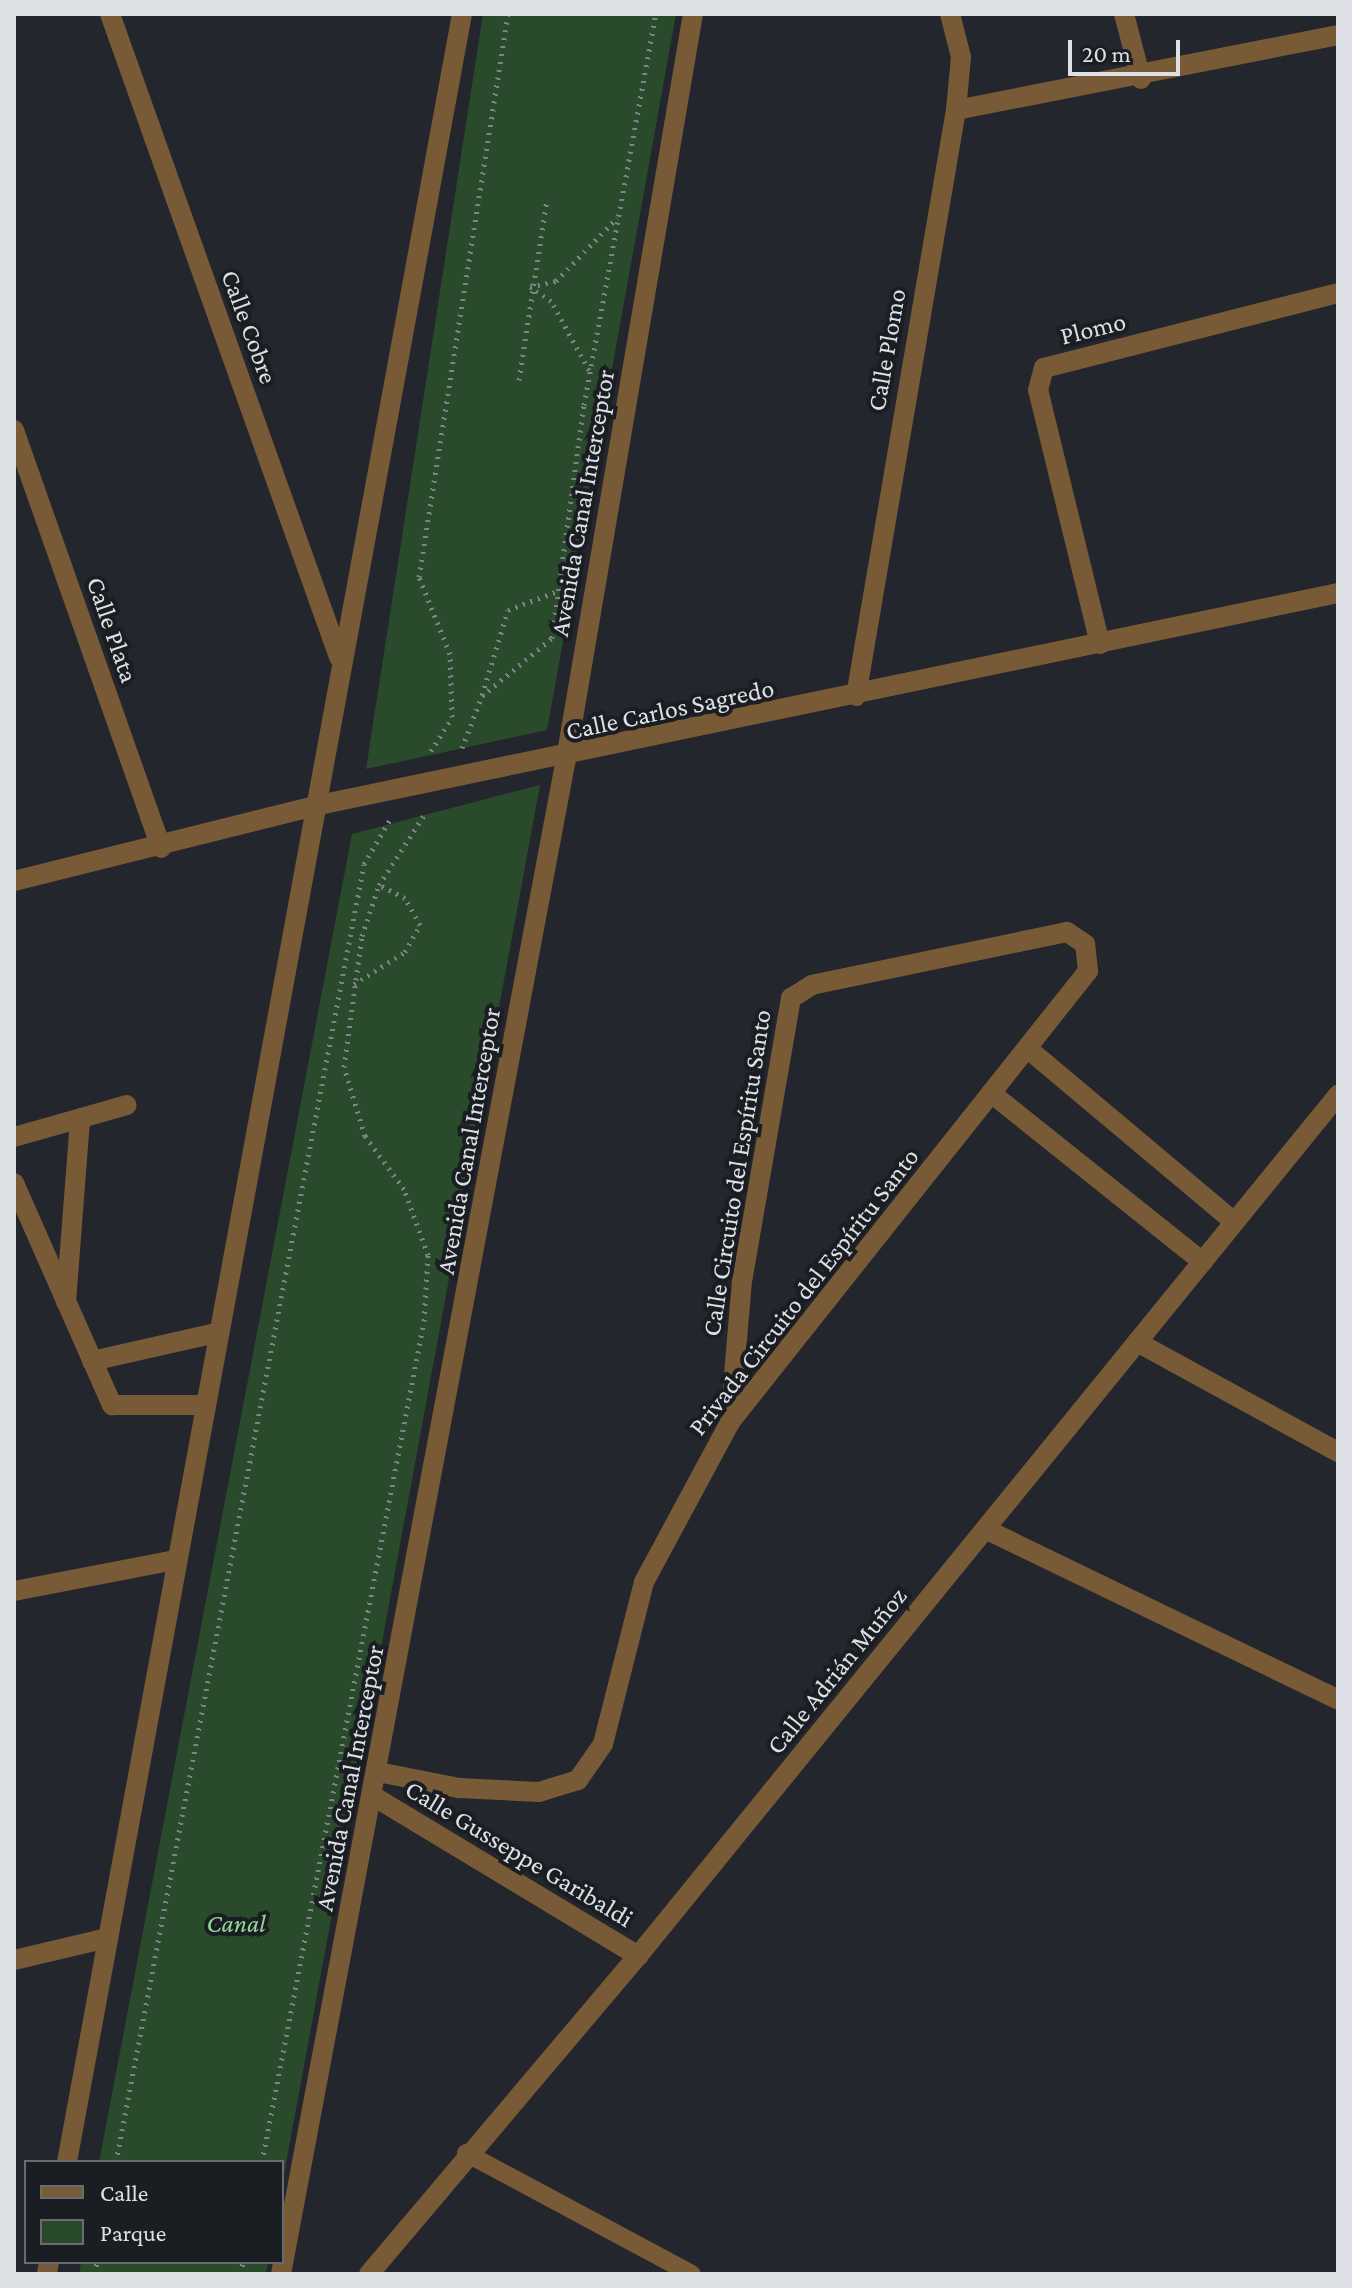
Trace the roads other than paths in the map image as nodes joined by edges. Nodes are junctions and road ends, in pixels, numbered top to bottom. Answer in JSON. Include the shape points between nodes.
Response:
{"nodes":[{"id":1,"x":110,"y":14,"type":"edge"},
{"id":2,"x":462,"y":14,"type":"edge"},
{"id":3,"x":693,"y":14,"type":"edge"},
{"id":4,"x":950,"y":14,"type":"edge"},
{"id":5,"x":1124,"y":14,"type":"edge"},
{"id":6,"x":1338,"y":35,"type":"edge"},
{"id":7,"x":1141,"y":79,"type":"junction"},
{"id":8,"x":956,"y":110,"type":"junction"},
{"id":9,"x":1338,"y":293,"type":"edge"},
{"id":10,"x":14,"y":430,"type":"edge"},
{"id":11,"x":1338,"y":593,"type":"edge"},
{"id":12,"x":1100,"y":644,"type":"junction"},
{"id":13,"x":339,"y":657,"type":"junction"},
{"id":14,"x":856,"y":696,"type":"junction"},
{"id":15,"x":566,"y":759,"type":"junction"},
{"id":16,"x":314,"y":806,"type":"junction"},
{"id":17,"x":161,"y":848,"type":"junction"},
{"id":18,"x":14,"y":881,"type":"edge"},
{"id":19,"x":1085,"y":944,"type":"joint"},
{"id":20,"x":1027,"y":1048,"type":"junction"},
{"id":21,"x":991,"y":1093,"type":"junction"},
{"id":22,"x":1338,"y":1095,"type":"edge"},
{"id":23,"x":127,"y":1105,"type":"dead end"},
{"id":24,"x":80,"y":1119,"type":"junction"},
{"id":25,"x":14,"y":1137,"type":"edge"},
{"id":26,"x":14,"y":1183,"type":"edge"},
{"id":27,"x":1234,"y":1222,"type":"junction"},
{"id":28,"x":1203,"y":1262,"type":"junction"},
{"id":29,"x":66,"y":1304,"type":"junction"},
{"id":30,"x":216,"y":1333,"type":"junction"},
{"id":31,"x":1137,"y":1342,"type":"junction"},
{"id":32,"x":92,"y":1361,"type":"junction"},
{"id":33,"x":202,"y":1405,"type":"junction"},
{"id":34,"x":730,"y":1422,"type":"junction"},
{"id":35,"x":1338,"y":1452,"type":"edge"},
{"id":36,"x":985,"y":1529,"type":"junction"},
{"id":37,"x":175,"y":1560,"type":"junction"},
{"id":38,"x":14,"y":1591,"type":"edge"},
{"id":39,"x":1338,"y":1700,"type":"edge"},
{"id":40,"x":378,"y":1772,"type":"junction"},
{"id":41,"x":373,"y":1796,"type":"junction"},
{"id":42,"x":108,"y":1938,"type":"junction"},
{"id":43,"x":638,"y":1956,"type":"junction"},
{"id":44,"x":14,"y":1960,"type":"edge"},
{"id":45,"x":466,"y":2153,"type":"junction"},
{"id":46,"x":67,"y":2160,"type":"edge"},
{"id":47,"x":284,"y":2258,"type":"edge"},
{"id":48,"x":369,"y":2274,"type":"edge"},
{"id":49,"x":692,"y":2274,"type":"edge"}],
"edges":[{"from":1,"to":13,"type":"street","name":"Calle Cobre"},
{"from":2,"to":13,"type":"street"},
{"from":3,"to":15,"type":"street","name":"Avenida Canal Interceptor"},
{"from":4,"to":8,"type":"street","name":"Calle Plomo","via":[[961,57]]},
{"from":5,"to":7,"type":"street"},
{"from":6,"to":7,"type":"street"},
{"from":7,"to":8,"type":"street"},
{"from":8,"to":14,"type":"street","name":"Calle Plomo"},
{"from":9,"to":12,"type":"street","name":"Plomo","via":[[1044,368],[1038,390]]},
{"from":10,"to":17,"type":"street","name":"Calle Plata"},
{"from":11,"to":12,"type":"street","name":"Calle Carlos Sagredo"},
{"from":12,"to":14,"type":"street","name":"Calle Carlos Sagredo"},
{"from":13,"to":16,"type":"street"},
{"from":14,"to":15,"type":"street","name":"Calle Carlos Sagredo"},
{"from":15,"to":16,"type":"street","name":"Calle Carlos Sagredo"},
{"from":15,"to":40,"type":"street","name":"Avenida Canal Interceptor"},
{"from":16,"to":17,"type":"street","name":"Calle Carlos Sagredo"},
{"from":16,"to":30,"type":"street"},
{"from":17,"to":18,"type":"street","name":"Calle Carlos Sagredo"},
{"from":19,"to":20,"type":"street","name":"Privada Circuito del Espíritu Santo","via":[[1088,971]]},
{"from":19,"to":34,"type":"street","name":"Calle Circuito del Espíritu Santo","via":[[1067,932],[812,985],[791,998],[742,1281]]},
{"from":20,"to":21,"type":"street","name":"Privada Circuito del Espíritu Santo"},
{"from":20,"to":27,"type":"street"},
{"from":21,"to":28,"type":"street"},
{"from":21,"to":34,"type":"street","name":"Privada Circuito del Espíritu Santo"},
{"from":22,"to":27,"type":"street","name":"Calle Adrián Muñoz"},
{"from":23,"to":24,"type":"street"},
{"from":24,"to":25,"type":"street"},
{"from":24,"to":29,"type":"street"},
{"from":26,"to":29,"type":"street"},
{"from":27,"to":28,"type":"street","name":"Calle Adrián Muñoz"},
{"from":28,"to":31,"type":"street","name":"Calle Adrián Muñoz"},
{"from":29,"to":32,"type":"street"},
{"from":30,"to":32,"type":"street"},
{"from":30,"to":33,"type":"street"},
{"from":31,"to":35,"type":"street"},
{"from":31,"to":36,"type":"street","name":"Calle Adrián Muñoz"},
{"from":32,"to":33,"type":"street","via":[[112,1405]]},
{"from":33,"to":37,"type":"street"},
{"from":34,"to":40,"type":"street","name":"Privada Circuito del Espíritu Santo","via":[[644,1582],[603,1744],[578,1780],[523,1791]]},
{"from":36,"to":39,"type":"street"},
{"from":36,"to":43,"type":"street","name":"Calle Adrián Muñoz"},
{"from":37,"to":38,"type":"street"},
{"from":37,"to":42,"type":"street"},
{"from":40,"to":41,"type":"street","name":"Avenida Canal Interceptor"},
{"from":41,"to":43,"type":"street","name":"Calle Gusseppe Garibaldi"},
{"from":41,"to":47,"type":"street","name":"Avenida Canal Interceptor"},
{"from":42,"to":44,"type":"street"},
{"from":42,"to":46,"type":"street"},
{"from":43,"to":45,"type":"street","name":"Calle Adrián Muñoz"},
{"from":45,"to":48,"type":"street","name":"Calle Adrián Muñoz"},
{"from":45,"to":49,"type":"lane"}]}
